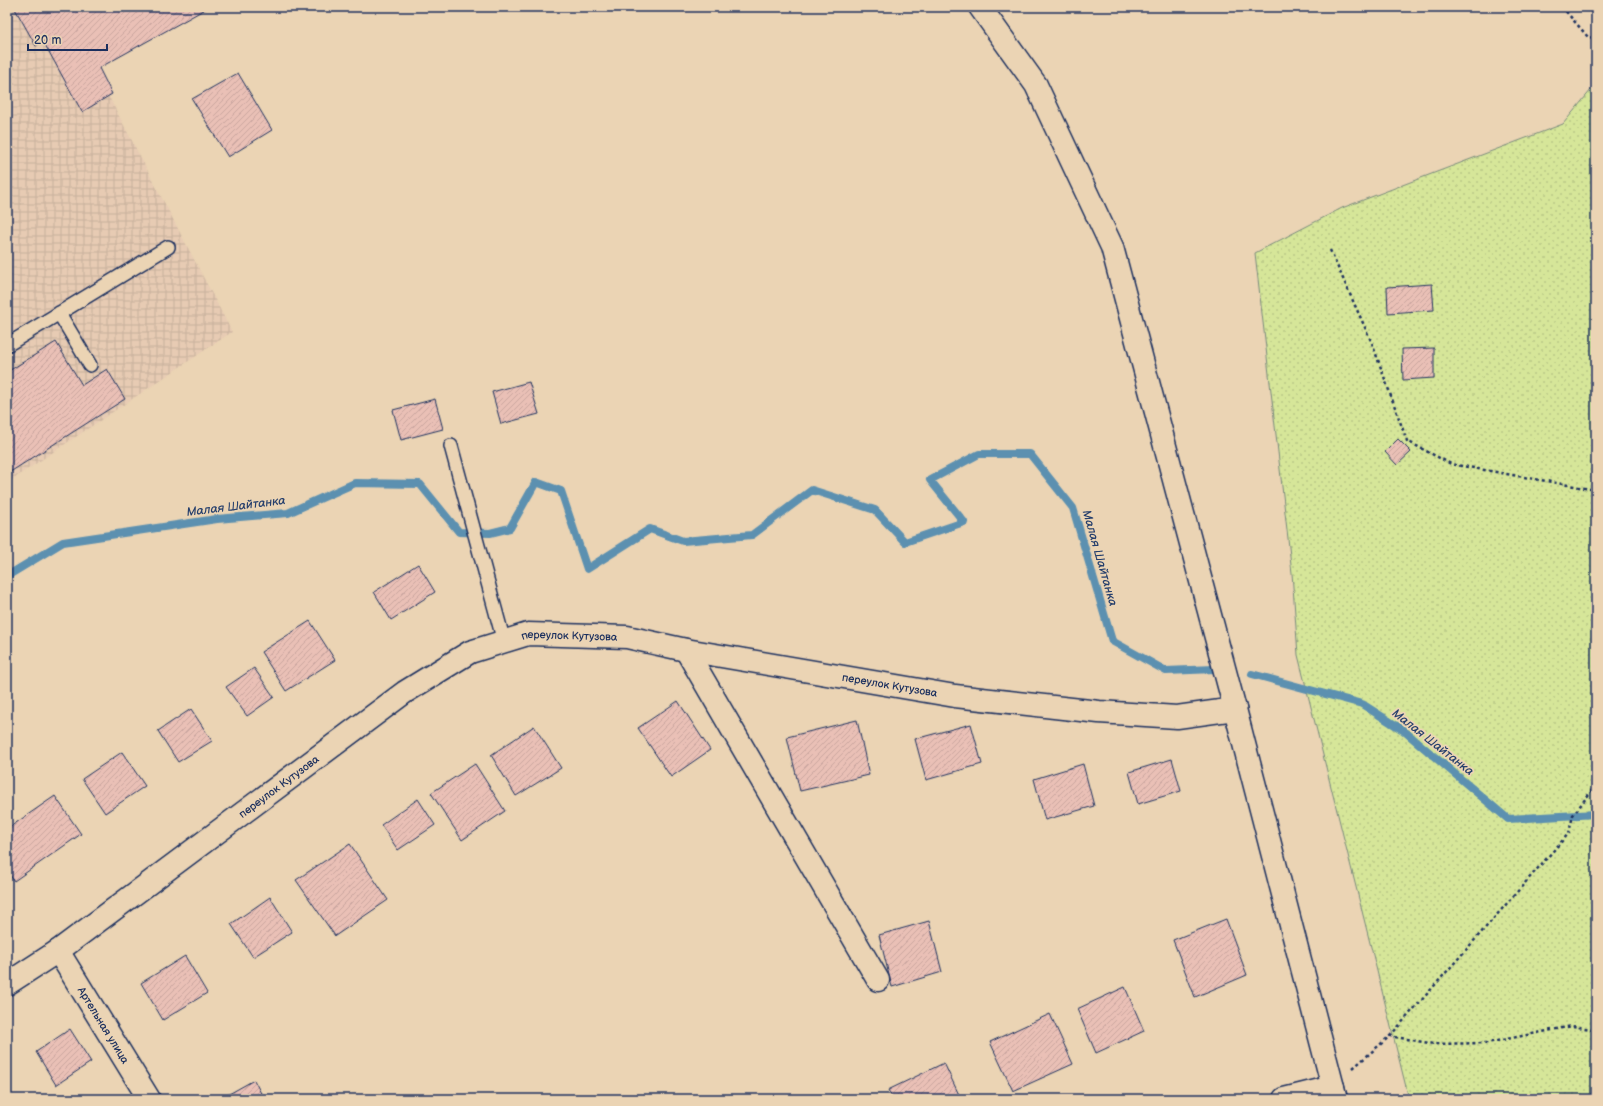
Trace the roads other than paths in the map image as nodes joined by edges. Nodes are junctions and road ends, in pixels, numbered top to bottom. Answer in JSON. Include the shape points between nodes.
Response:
{"nodes":[{"id":1,"x":980,"y":7,"type":"edge"},
{"id":2,"x":168,"y":247,"type":"dead end"},
{"id":3,"x":59,"y":313,"type":"junction"},
{"id":4,"x":7,"y":345,"type":"edge"},
{"id":5,"x":90,"y":365,"type":"dead end"},
{"id":6,"x":451,"y":446,"type":"dead end"},
{"id":7,"x":504,"y":642,"type":"junction"},
{"id":8,"x":686,"y":650,"type":"junction"},
{"id":9,"x":1235,"y":709,"type":"junction"},
{"id":10,"x":58,"y":951,"type":"junction"},
{"id":11,"x":878,"y":980,"type":"dead end"},
{"id":12,"x":7,"y":984,"type":"edge"},
{"id":13,"x":1334,"y":1093,"type":"edge"},
{"id":14,"x":149,"y":1099,"type":"edge"},
{"id":15,"x":1284,"y":1099,"type":"edge"}],
"edges":[{"from":1,"to":9,"type":"street","via":[[1036,85],[1112,247]]},
{"from":2,"to":3,"type":"lane"},
{"from":3,"to":4,"type":"lane"},
{"from":3,"to":5,"type":"lane"},
{"from":6,"to":7,"type":"lane"},
{"from":7,"to":8,"type":"street","name":"переулок Кутузова","via":[[528,634],[627,637]]},
{"from":7,"to":10,"type":"street","name":"переулок Кутузова","via":[[470,652],[405,692]]},
{"from":8,"to":9,"type":"street","name":"переулок Кутузова","via":[[955,696],[1098,712],[1177,717]]},
{"from":8,"to":11,"type":"street"},
{"from":9,"to":13,"type":"street"},
{"from":10,"to":12,"type":"street","name":"переулок Кутузова"},
{"from":10,"to":14,"type":"street","name":"Артельная улица"},
{"from":13,"to":15,"type":"street"}]}
